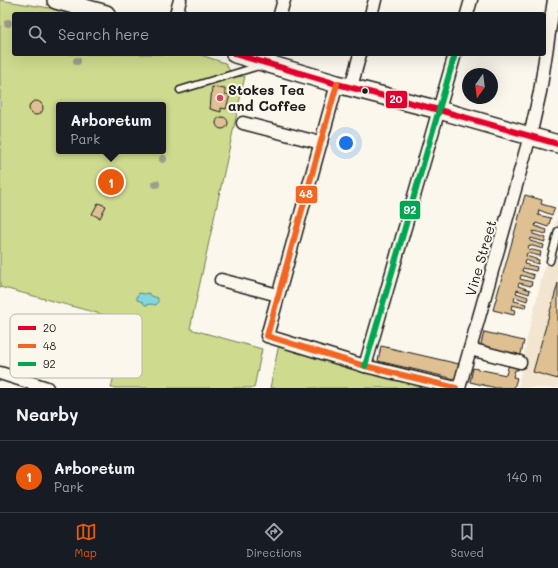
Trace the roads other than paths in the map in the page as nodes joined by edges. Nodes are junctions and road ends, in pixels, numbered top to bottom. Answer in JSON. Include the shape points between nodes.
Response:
{"nodes":[{"id":1,"x":180,"y":0,"type":"edge"},
{"id":2,"x":284,"y":0,"type":"edge"},
{"id":3,"x":375,"y":0,"type":"edge"},
{"id":4,"x":471,"y":0,"type":"edge"},
{"id":5,"x":554,"y":0,"type":"edge"},
{"id":6,"x":67,"y":1,"type":"edge"},
{"id":7,"x":100,"y":12,"type":"edge"},
{"id":8,"x":177,"y":12,"type":"edge"},
{"id":9,"x":281,"y":12,"type":"edge"},
{"id":10,"x":372,"y":12,"type":"edge"},
{"id":11,"x":468,"y":12,"type":"edge"},
{"id":12,"x":546,"y":53,"type":"edge"},
{"id":13,"x":248,"y":56,"type":"edge"},
{"id":14,"x":359,"y":56,"type":"edge"},
{"id":15,"x":454,"y":56,"type":"edge"},
{"id":16,"x":545,"y":56,"type":"edge"},
{"id":17,"x":267,"y":59,"type":"edge"},
{"id":18,"x":344,"y":85,"type":"junction"},
{"id":19,"x":180,"y":90,"type":"dead end"},
{"id":20,"x":439,"y":110,"type":"junction"},
{"id":21,"x":243,"y":123,"type":"dead end"},
{"id":22,"x":530,"y":136,"type":"junction"},
{"id":23,"x":321,"y":143,"type":"junction"},
{"id":24,"x":558,"y":144,"type":"edge"},
{"id":25,"x":558,"y":231,"type":"edge"},
{"id":26,"x":550,"y":261,"type":"dead end"},
{"id":27,"x":221,"y":280,"type":"dead end"},
{"id":28,"x":278,"y":296,"type":"junction"},
{"id":29,"x":470,"y":349,"type":"junction"},
{"id":30,"x":520,"y":362,"type":"dead end"},
{"id":31,"x":365,"y":366,"type":"junction"},
{"id":32,"x":0,"y":373,"type":"edge"},
{"id":33,"x":10,"y":376,"type":"edge"},
{"id":34,"x":16,"y":378,"type":"edge"},
{"id":35,"x":47,"y":388,"type":"edge"},
{"id":36,"x":458,"y":388,"type":"edge"}],
"edges":[{"from":1,"to":8,"type":"street"},
{"from":2,"to":9,"type":"street"},
{"from":3,"to":10,"type":"street"},
{"from":4,"to":11,"type":"street"},
{"from":5,"to":12,"type":"street","name":"Vine Street"},
{"from":6,"to":7,"type":"main road"},
{"from":13,"to":17,"type":"main road"},
{"from":14,"to":18,"type":"street"},
{"from":15,"to":20,"type":"street"},
{"from":16,"to":22,"type":"street","name":"Vine Street"},
{"from":17,"to":18,"type":"main road"},
{"from":17,"to":19,"type":"lane"},
{"from":18,"to":20,"type":"main road"},
{"from":18,"to":23,"type":"street"},
{"from":20,"to":22,"type":"main road"},
{"from":20,"to":31,"type":"street"},
{"from":21,"to":23,"type":"street"},
{"from":22,"to":24,"type":"main road"},
{"from":22,"to":29,"type":"street","name":"Vine Street"},
{"from":23,"to":28,"type":"street"},
{"from":25,"to":26,"type":"lane"},
{"from":27,"to":28,"type":"street"},
{"from":28,"to":31,"type":"street","via":[[267,336]]},
{"from":29,"to":30,"type":"street"},
{"from":29,"to":36,"type":"street","name":"Vine Street"},
{"from":31,"to":36,"type":"street"},
{"from":32,"to":33,"type":"street"},
{"from":34,"to":35,"type":"street"}]}
